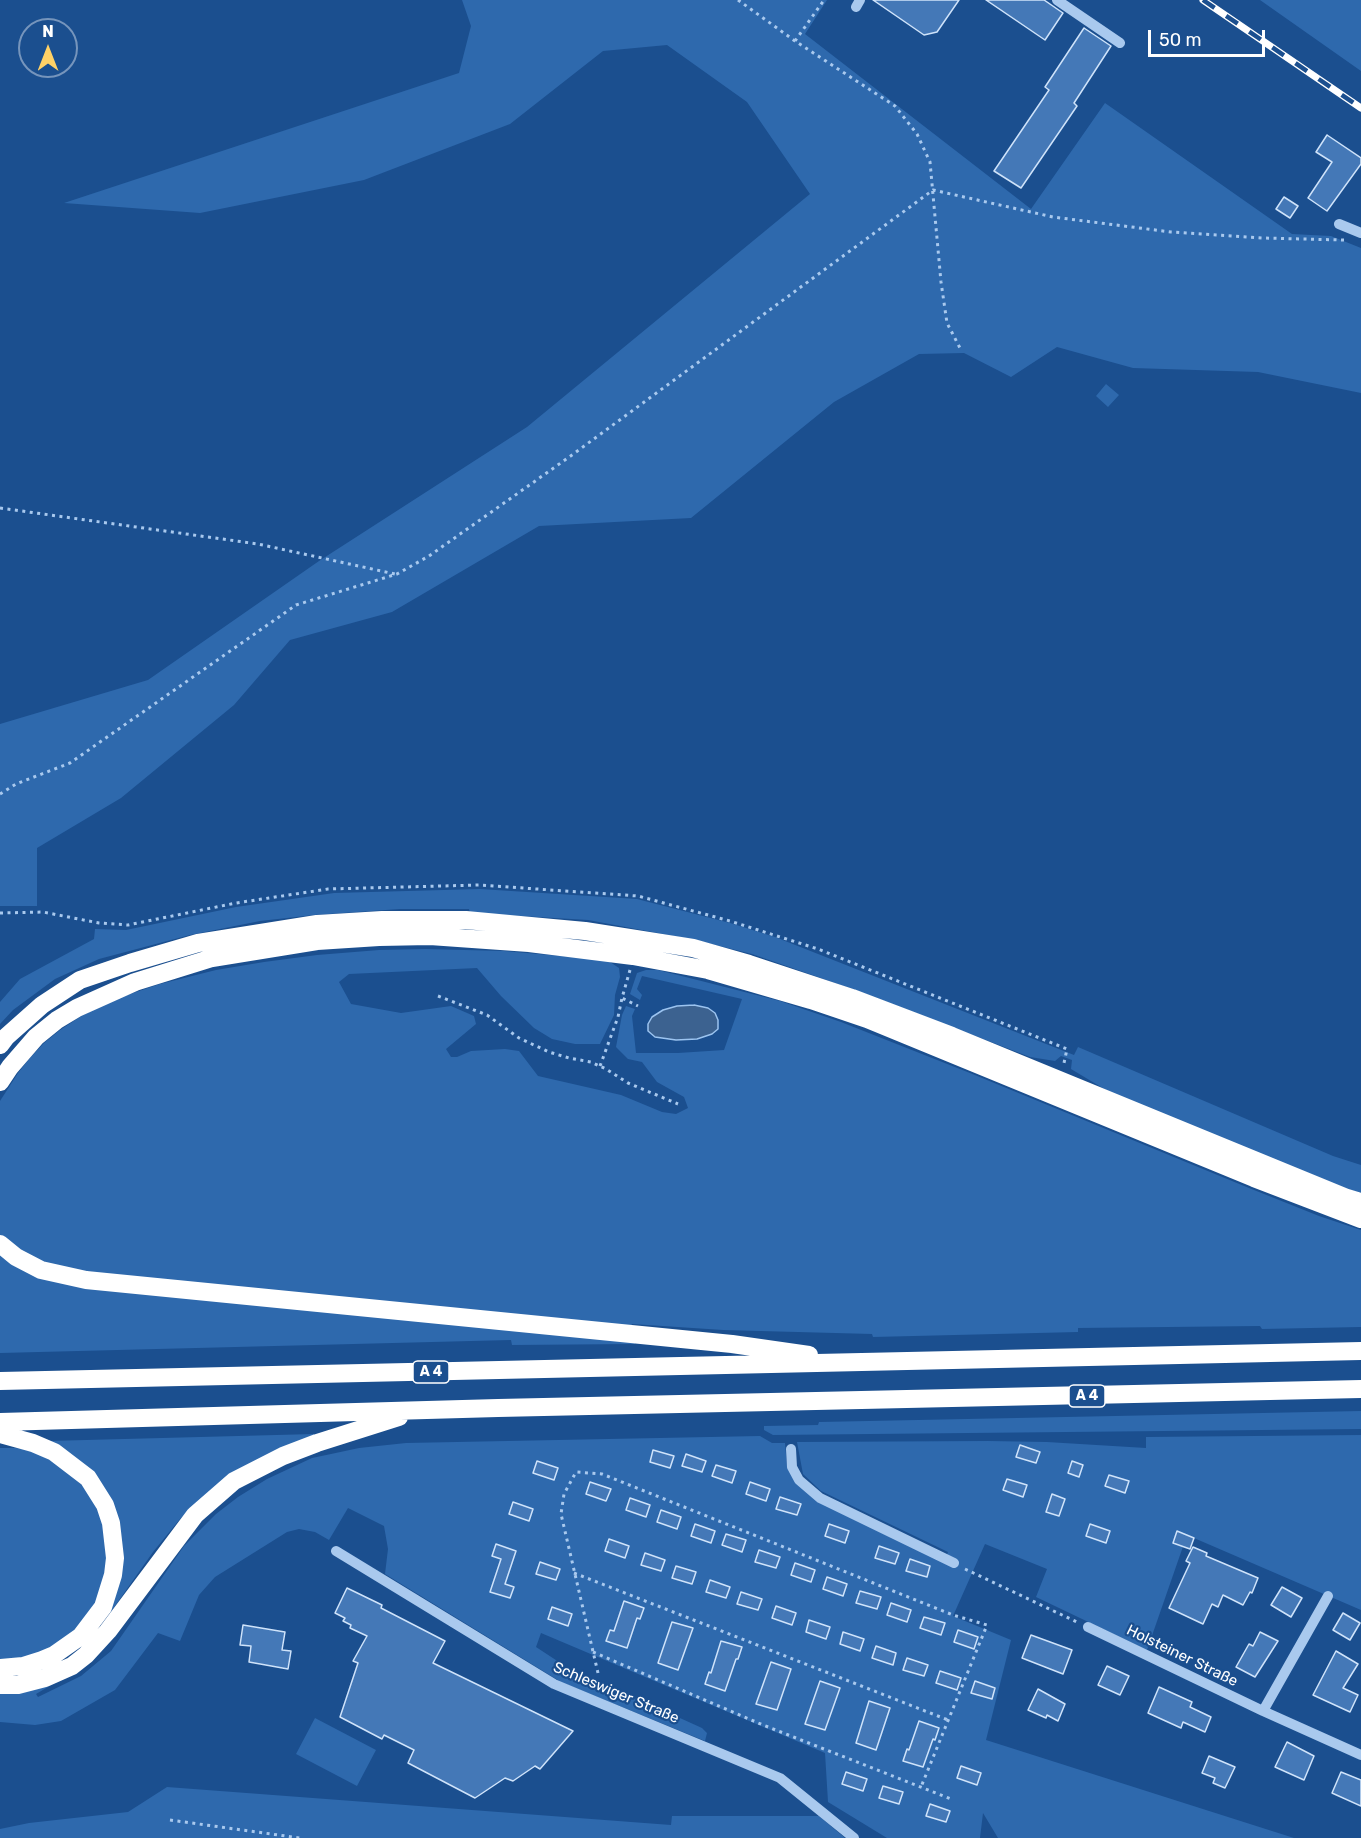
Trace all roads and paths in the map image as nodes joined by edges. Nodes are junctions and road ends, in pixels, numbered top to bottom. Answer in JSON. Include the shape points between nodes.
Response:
{"nodes":[{"id":1,"x":738,"y":0,"type":"edge"},
{"id":2,"x":824,"y":0,"type":"edge"},
{"id":3,"x":1057,"y":0,"type":"edge"},
{"id":4,"x":795,"y":41,"type":"junction"},
{"id":5,"x":1120,"y":43,"type":"dead end"},
{"id":6,"x":933,"y":190,"type":"junction"},
{"id":7,"x":1339,"y":224,"type":"dead end"},
{"id":8,"x":1361,"y":233,"type":"edge"},
{"id":9,"x":1351,"y":241,"type":"dead end"},
{"id":10,"x":960,"y":348,"type":"dead end"},
{"id":11,"x":0,"y":508,"type":"edge"},
{"id":12,"x":397,"y":574,"type":"junction"},
{"id":13,"x":0,"y":794,"type":"edge"},
{"id":14,"x":633,"y":956,"type":"junction"},
{"id":15,"x":438,"y":996,"type":"dead end"},
{"id":16,"x":622,"y":998,"type":"junction"},
{"id":17,"x":638,"y":1006,"type":"dead end"},
{"id":18,"x":0,"y":1045,"type":"edge"},
{"id":19,"x":1067,"y":1049,"type":"dead end"},
{"id":20,"x":1064,"y":1064,"type":"dead end"},
{"id":21,"x":600,"y":1066,"type":"junction"},
{"id":22,"x":0,"y":1082,"type":"edge"},
{"id":23,"x":678,"y":1104,"type":"dead end"},
{"id":24,"x":1361,"y":1202,"type":"edge"},
{"id":25,"x":1361,"y":1219,"type":"edge"},
{"id":26,"x":0,"y":1244,"type":"edge"},
{"id":27,"x":1361,"y":1351,"type":"edge"},
{"id":28,"x":861,"y":1362,"type":"junction"},
{"id":29,"x":0,"y":1381,"type":"edge"},
{"id":30,"x":1361,"y":1389,"type":"edge"},
{"id":31,"x":421,"y":1411,"type":"junction"},
{"id":32,"x":0,"y":1422,"type":"edge"},
{"id":33,"x":0,"y":1434,"type":"edge"},
{"id":34,"x":791,"y":1449,"type":"dead end"},
{"id":35,"x":336,"y":1551,"type":"dead end"},
{"id":36,"x":954,"y":1563,"type":"joint"},
{"id":37,"x":574,"y":1573,"type":"junction"},
{"id":38,"x":1328,"y":1596,"type":"dead end"},
{"id":39,"x":1088,"y":1627,"type":"joint"},
{"id":40,"x":593,"y":1652,"type":"junction"},
{"id":41,"x":0,"y":1668,"type":"edge"},
{"id":42,"x":598,"y":1673,"type":"dead end"},
{"id":43,"x":0,"y":1685,"type":"edge"},
{"id":44,"x":1263,"y":1711,"type":"junction"},
{"id":45,"x":948,"y":1720,"type":"junction"},
{"id":46,"x":1361,"y":1755,"type":"edge"},
{"id":47,"x":921,"y":1787,"type":"junction"},
{"id":48,"x":951,"y":1799,"type":"dead end"},
{"id":49,"x":170,"y":1820,"type":"dead end"},
{"id":50,"x":300,"y":1838,"type":"edge"},
{"id":51,"x":854,"y":1838,"type":"edge"}],
"edges":[{"from":1,"to":4,"type":"path"},
{"from":2,"to":4,"type":"path"},
{"from":3,"to":5,"type":"street"},
{"from":4,"to":6,"type":"path","via":[[895,106],[917,134],[930,162]]},
{"from":6,"to":9,"type":"path","via":[[1053,218],[1171,232]]},
{"from":6,"to":10,"type":"path","via":[[947,323]]},
{"from":6,"to":12,"type":"path","via":[[572,455],[429,556]]},
{"from":7,"to":8,"type":"street"},
{"from":11,"to":12,"type":"path","via":[[258,544]]},
{"from":12,"to":13,"type":"path","via":[[296,605],[69,763]]},
{"from":14,"to":16,"type":"path"},
{"from":14,"to":22,"type":"highway","via":[[430,936],[317,941],[212,958],[135,982],[77,1008],[36,1037]]},
{"from":14,"to":25,"type":"highway","via":[[750,981],[867,1019]]},
{"from":15,"to":21,"type":"path","via":[[487,1014],[519,1038],[549,1052]]},
{"from":16,"to":17,"type":"path"},
{"from":16,"to":21,"type":"path"},
{"from":18,"to":24,"type":"highway","via":[[42,1005],[80,980],[198,943],[317,924],[382,920],[466,920],[585,931],[693,948],[852,998]]},
{"from":19,"to":20,"type":"path"},
{"from":21,"to":23,"type":"path","via":[[628,1083]]},
{"from":26,"to":28,"type":"highway","via":[[41,1270],[86,1280],[732,1344]]},
{"from":27,"to":28,"type":"highway","number":"A 4"},
{"from":28,"to":29,"type":"highway","number":"A 4"},
{"from":30,"to":31,"type":"highway","number":"A 4"},
{"from":31,"to":32,"type":"highway","number":"A 4"},
{"from":31,"to":43,"type":"highway","number":"A 4","via":[[317,1443],[234,1481],[195,1515],[86,1655],[45,1678]]},
{"from":33,"to":41,"type":"highway","via":[[54,1452],[88,1478],[105,1505],[115,1558],[103,1607],[81,1636],[42,1660]]},
{"from":34,"to":36,"type":"street","via":[[792,1467],[799,1480],[820,1498]]},
{"from":35,"to":51,"type":"street","name":"Schleswiger Straße","via":[[554,1684],[780,1778]]},
{"from":36,"to":39,"type":"path"},
{"from":37,"to":40,"type":"path"},
{"from":37,"to":45,"type":"path"},
{"from":37,"to":45,"type":"path","via":[[561,1514],[564,1494],[576,1472],[602,1474],[953,1615],[987,1625]]},
{"from":38,"to":44,"type":"street"},
{"from":39,"to":44,"type":"street","name":"Holsteiner Straße"},
{"from":40,"to":42,"type":"path"},
{"from":40,"to":47,"type":"path"},
{"from":44,"to":46,"type":"street","name":"Holsteiner Straße"},
{"from":45,"to":47,"type":"path"},
{"from":47,"to":48,"type":"path"},
{"from":49,"to":50,"type":"path"}]}
